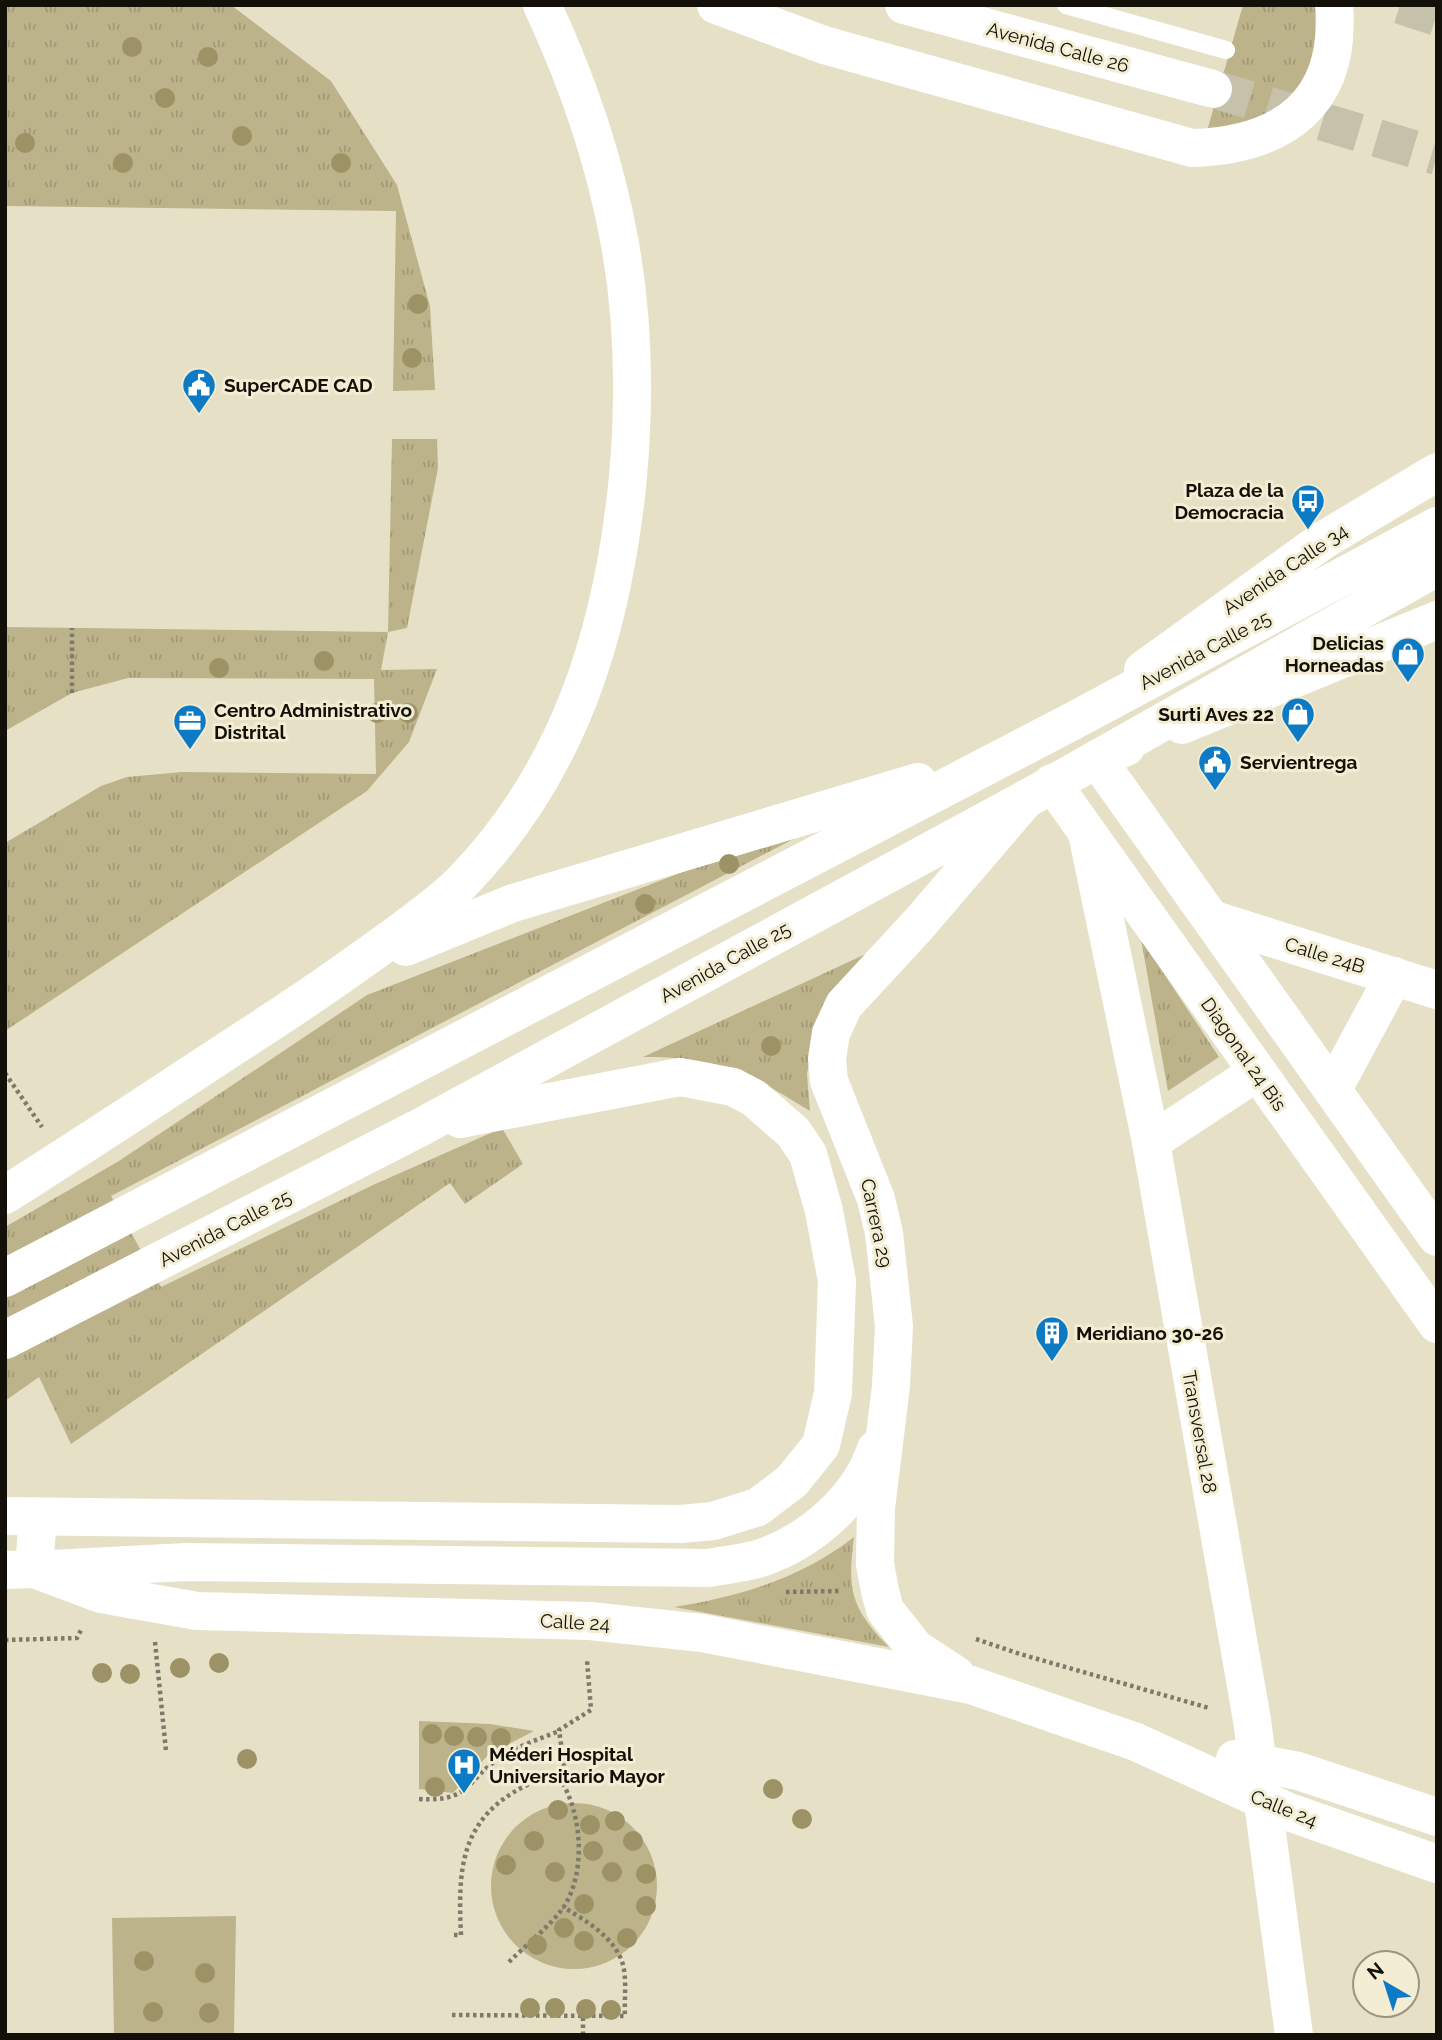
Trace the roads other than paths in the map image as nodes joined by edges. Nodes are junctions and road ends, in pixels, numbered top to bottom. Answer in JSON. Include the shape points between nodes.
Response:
{"nodes":[{"id":1,"x":542,"y":5,"type":"edge"},
{"id":2,"x":716,"y":5,"type":"edge"},
{"id":3,"x":904,"y":5,"type":"edge"},
{"id":4,"x":1066,"y":5,"type":"edge"},
{"id":5,"x":1334,"y":5,"type":"edge"},
{"id":6,"x":1226,"y":50,"type":"dead end"},
{"id":7,"x":1213,"y":89,"type":"tunnel mouth"},
{"id":8,"x":1437,"y":472,"type":"edge"},
{"id":9,"x":1437,"y":526,"type":"edge"},
{"id":10,"x":1437,"y":567,"type":"edge"},
{"id":11,"x":1437,"y":620,"type":"edge"},
{"id":12,"x":1071,"y":722,"type":"junction"},
{"id":13,"x":1004,"y":756,"type":"junction"},
{"id":14,"x":1097,"y":759,"type":"junction"},
{"id":15,"x":1040,"y":791,"type":"junction"},
{"id":16,"x":1087,"y":833,"type":"junction"},
{"id":17,"x":1214,"y":920,"type":"junction"},
{"id":18,"x":1394,"y":976,"type":"junction"},
{"id":19,"x":326,"y":986,"type":"junction"},
{"id":20,"x":1437,"y":989,"type":"edge"},
{"id":21,"x":1257,"y":1072,"type":"junction"},
{"id":22,"x":1333,"y":1089,"type":"junction"},
{"id":23,"x":421,"y":1127,"type":"junction"},
{"id":24,"x":1151,"y":1142,"type":"junction"},
{"id":25,"x":5,"y":1195,"type":"edge"},
{"id":26,"x":1437,"y":1237,"type":"edge"},
{"id":27,"x":5,"y":1278,"type":"edge"},
{"id":28,"x":1437,"y":1324,"type":"edge"},
{"id":29,"x":5,"y":1340,"type":"edge"},
{"id":30,"x":891,"y":1386,"type":"junction"},
{"id":31,"x":22,"y":1517,"type":"edge"},
{"id":32,"x":20,"y":1570,"type":"edge"},
{"id":33,"x":971,"y":1685,"type":"junction"},
{"id":34,"x":1136,"y":1742,"type":"junction"},
{"id":35,"x":1257,"y":1763,"type":"junction"},
{"id":36,"x":1262,"y":1800,"type":"junction"},
{"id":37,"x":1437,"y":1817,"type":"edge"},
{"id":38,"x":1437,"y":1864,"type":"edge"},
{"id":39,"x":1294,"y":2035,"type":"edge"}],
"edges":[{"from":1,"to":19,"type":"main road","via":[[572,69],[599,155],[620,239],[631,319],[634,412],[622,539],[608,608],[590,674],[564,738],[500,837],[432,909]]},
{"from":2,"to":5,"type":"main road","via":[[824,45],[1192,148],[1228,147],[1262,138],[1315,98],[1336,34]]},
{"from":3,"to":7,"type":"main road","name":"Avenida Calle 26"},
{"from":4,"to":6,"type":"lane"},
{"from":8,"to":12,"type":"main road","name":"Avenida Calle 34","via":[[1277,572]]},
{"from":9,"to":12,"type":"main road","name":"Avenida Calle 25"},
{"from":10,"to":14,"type":"main road","name":"Avenida Calle 25"},
{"from":11,"to":14,"type":"main road"},
{"from":12,"to":13,"type":"main road","name":"Avenida Calle 25"},
{"from":13,"to":19,"type":"main road","via":[[513,903],[426,937]]},
{"from":13,"to":27,"type":"main road","name":"Avenida Calle 25"},
{"from":14,"to":15,"type":"main road","name":"Avenida Calle 25"},
{"from":14,"to":17,"type":"main road"},
{"from":15,"to":16,"type":"main road","name":"Diagonal 24 Bis"},
{"from":15,"to":23,"type":"main road","name":"Avenida Calle 25"},
{"from":15,"to":30,"type":"main road","name":"Carrera 29","via":[[844,1005],[831,1033],[829,1081],[867,1171],[884,1233],[894,1326]]},
{"from":16,"to":21,"type":"main road","name":"Diagonal 24 Bis"},
{"from":16,"to":24,"type":"main road","name":"Transversal 28"},
{"from":17,"to":18,"type":"main road","name":"Calle 24B"},
{"from":17,"to":22,"type":"main road"},
{"from":18,"to":20,"type":"main road","name":"Calle 24B"},
{"from":18,"to":22,"type":"main road"},
{"from":19,"to":25,"type":"main road"},
{"from":21,"to":24,"type":"main road"},
{"from":21,"to":28,"type":"main road","name":"Diagonal 24 Bis"},
{"from":22,"to":26,"type":"main road"},
{"from":23,"to":29,"type":"main road","name":"Avenida Calle 25"},
{"from":23,"to":31,"type":"main road","via":[[680,1077],[733,1087],[773,1111],[808,1154],[837,1281],[828,1420],[821,1445],[792,1480],[758,1507],[713,1521],[681,1524]]},
{"from":24,"to":35,"type":"main road","name":"Transversal 28"},
{"from":30,"to":32,"type":"main road","via":[[886,1417],[864,1476],[810,1534],[759,1559],[708,1568],[186,1562]]},
{"from":30,"to":33,"type":"main road","name":"Carrera 29","via":[[876,1508],[875,1564],[885,1610],[915,1648]]},
{"from":31,"to":32,"type":"main road"},
{"from":32,"to":33,"type":"main road","name":"Calle 24","via":[[102,1594],[197,1611],[590,1621],[702,1633]]},
{"from":33,"to":34,"type":"main road","name":"Calle 24"},
{"from":34,"to":35,"type":"main road","name":"Calle 24"},
{"from":34,"to":36,"type":"main road","name":"Calle 24"},
{"from":35,"to":36,"type":"main road","name":"Transversal 28"},
{"from":35,"to":37,"type":"main road","name":"Calle 24","via":[[1298,1771]]},
{"from":36,"to":38,"type":"main road","name":"Calle 24"},
{"from":36,"to":39,"type":"main road","name":"Transversal 28"}]}
